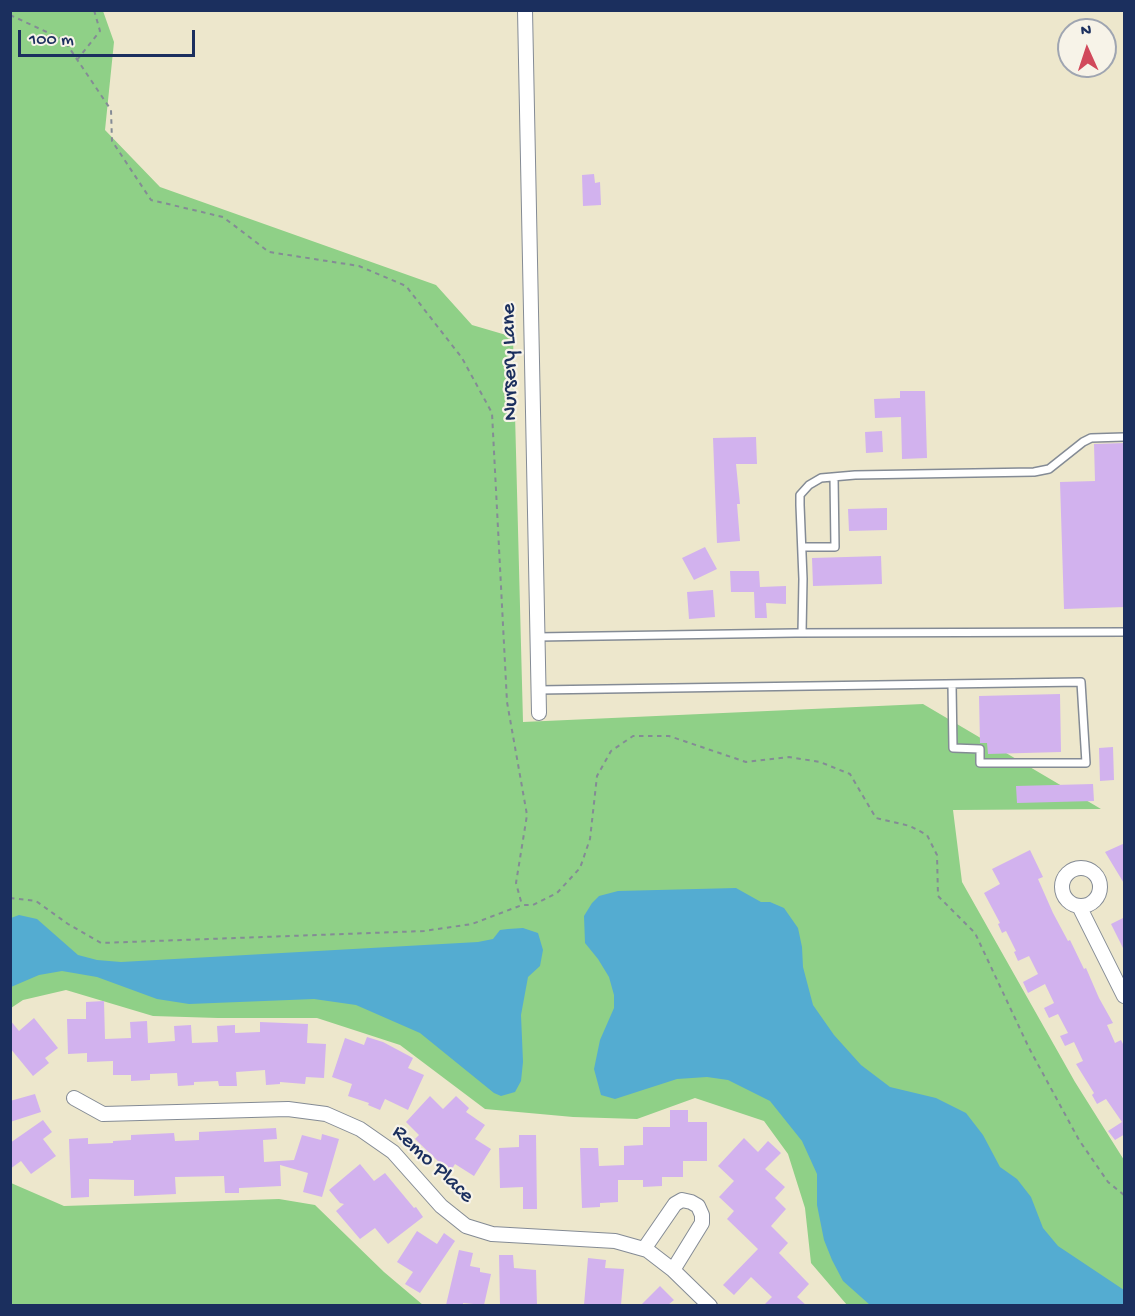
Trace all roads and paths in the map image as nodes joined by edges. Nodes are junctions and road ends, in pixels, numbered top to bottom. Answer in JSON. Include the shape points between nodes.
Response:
{"nodes":[{"id":1,"x":94,"y":10,"type":"edge"},
{"id":2,"x":525,"y":10,"type":"edge"},
{"id":3,"x":10,"y":15,"type":"edge"},
{"id":4,"x":77,"y":60,"type":"junction"},
{"id":5,"x":1125,"y":437,"type":"edge"},
{"id":6,"x":834,"y":477,"type":"junction"},
{"id":7,"x":802,"y":547,"type":"junction"},
{"id":8,"x":1125,"y":632,"type":"edge"},
{"id":9,"x":802,"y":633,"type":"junction"},
{"id":10,"x":537,"y":637,"type":"junction"},
{"id":11,"x":952,"y":685,"type":"junction"},
{"id":12,"x":538,"y":690,"type":"junction"},
{"id":13,"x":539,"y":713,"type":"dead end"},
{"id":14,"x":10,"y":898,"type":"edge"},
{"id":15,"x":522,"y":905,"type":"junction"},
{"id":16,"x":1078,"y":906,"type":"dead end"},
{"id":17,"x":1125,"y":996,"type":"edge"},
{"id":18,"x":74,"y":1098,"type":"dead end"},
{"id":19,"x":1125,"y":1195,"type":"edge"},
{"id":20,"x":644,"y":1249,"type":"junction"},
{"id":21,"x":673,"y":1270,"type":"junction"},
{"id":22,"x":710,"y":1305,"type":"edge"}],
"edges":[{"from":1,"to":4,"type":"path","via":[[100,31]]},
{"from":2,"to":10,"type":"street","name":"Nursery Lane"},
{"from":3,"to":4,"type":"path","via":[[64,40]]},
{"from":4,"to":15,"type":"path","via":[[111,110],[112,141],[151,200],[224,217],[269,252],[359,267],[406,286],[462,358],[492,413],[507,702],[527,815],[516,883]]},
{"from":5,"to":6,"type":"lane","via":[[1091,438],[1049,469]]},
{"from":6,"to":7,"type":"lane","via":[[821,478],[800,495]]},
{"from":6,"to":7,"type":"lane","via":[[836,547]]},
{"from":7,"to":9,"type":"lane"},
{"from":8,"to":9,"type":"lane"},
{"from":9,"to":10,"type":"lane"},
{"from":10,"to":12,"type":"street","name":"Nursery Lane"},
{"from":11,"to":11,"type":"lane","via":[[1081,682],[1086,763],[980,763],[980,749],[953,748]]},
{"from":11,"to":12,"type":"lane"},
{"from":12,"to":13,"type":"street","name":"Nursery Lane"},
{"from":14,"to":15,"type":"path","via":[[36,901],[101,944],[424,931],[472,924]]},
{"from":15,"to":19,"type":"path","via":[[533,905],[557,893],[580,868],[590,839],[597,776],[610,751],[633,736],[669,736],[746,762],[789,757],[820,762],[850,774],[876,818],[910,826],[927,835],[937,855],[938,896],[975,933],[1029,1048],[1079,1140],[1108,1182]]},
{"from":16,"to":17,"type":"street"},
{"from":18,"to":20,"type":"street","name":"Remo Place","via":[[104,1114],[288,1109],[326,1114],[360,1129],[393,1152],[441,1206],[466,1226],[492,1234],[615,1241]]},
{"from":20,"to":21,"type":"street","name":"Remo Place"},
{"from":20,"to":21,"type":"street","via":[[675,1204],[682,1200],[698,1206],[702,1223]]},
{"from":21,"to":22,"type":"street","name":"Remo Place"}]}
